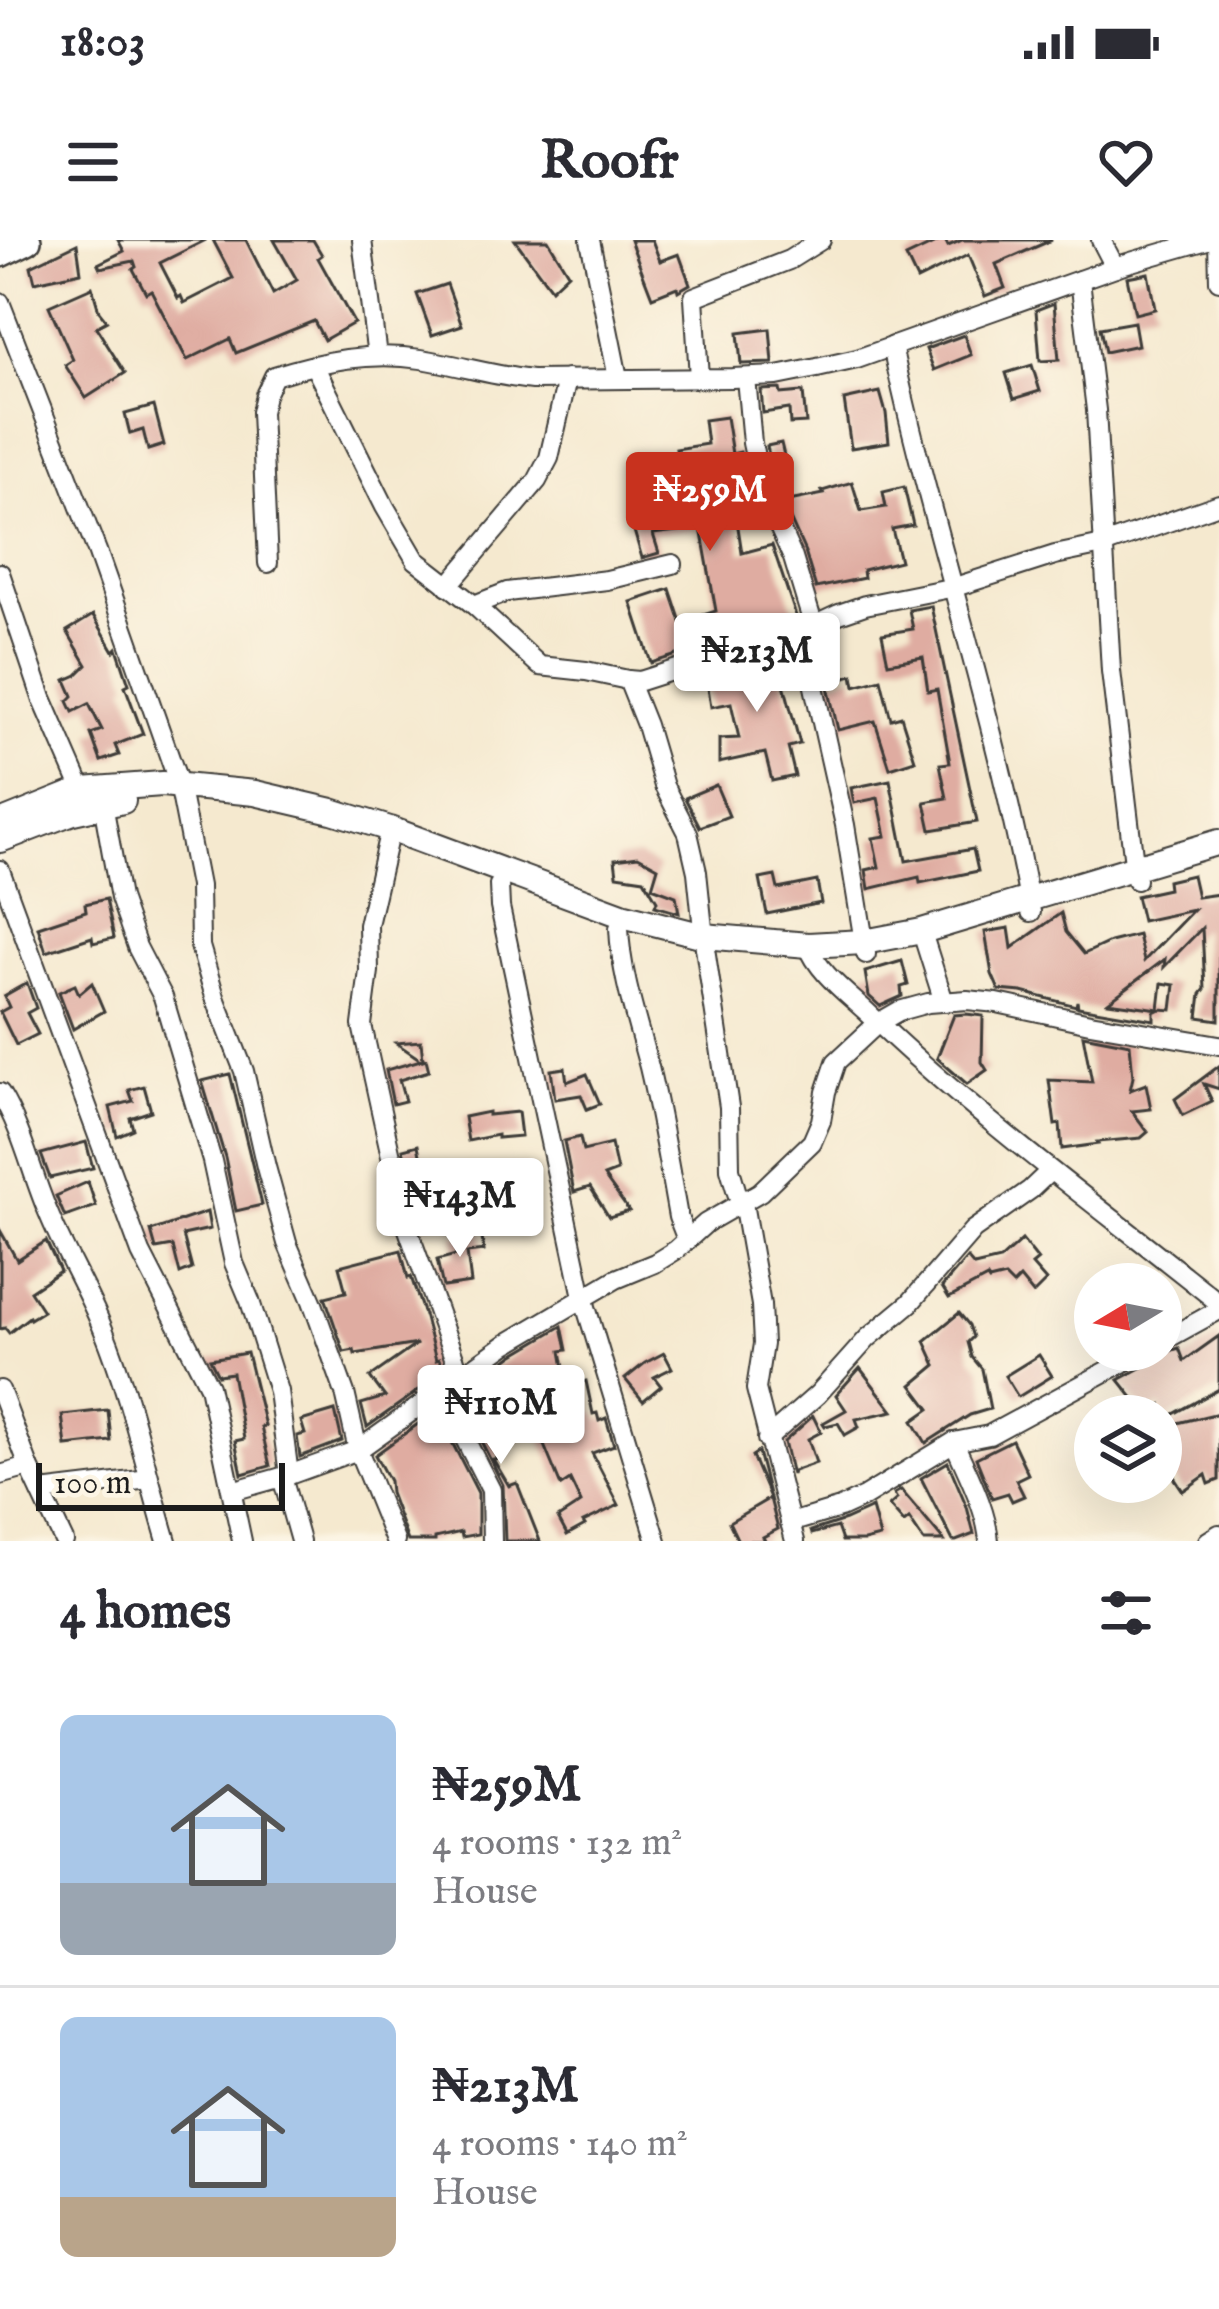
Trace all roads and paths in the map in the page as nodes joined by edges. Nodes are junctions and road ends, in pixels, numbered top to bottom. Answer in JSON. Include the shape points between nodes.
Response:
{"nodes":[{"id":1,"x":27,"y":240,"type":"edge"},
{"id":2,"x":362,"y":240,"type":"edge"},
{"id":3,"x":590,"y":240,"type":"edge"},
{"id":4,"x":1101,"y":240,"type":"edge"},
{"id":5,"x":1207,"y":240,"type":"edge"},
{"id":6,"x":1218,"y":240,"type":"edge"},
{"id":7,"x":818,"y":241,"type":"edge"},
{"id":8,"x":0,"y":253,"type":"edge"},
{"id":9,"x":1115,"y":268,"type":"junction"},
{"id":10,"x":1080,"y":280,"type":"junction"},
{"id":11,"x":1219,"y":281,"type":"edge"},
{"id":12,"x":0,"y":302,"type":"edge"},
{"id":13,"x":892,"y":346,"type":"junction"},
{"id":14,"x":377,"y":356,"type":"junction"},
{"id":15,"x":314,"y":365,"type":"junction"},
{"id":16,"x":746,"y":377,"type":"junction"},
{"id":17,"x":618,"y":378,"type":"junction"},
{"id":18,"x":699,"y":378,"type":"junction"},
{"id":19,"x":568,"y":379,"type":"junction"},
{"id":20,"x":1219,"y":504,"type":"edge"},
{"id":21,"x":1103,"y":545,"type":"junction"},
{"id":22,"x":268,"y":563,"type":"dead end"},
{"id":23,"x":674,"y":564,"type":"dead end"},
{"id":24,"x":0,"y":573,"type":"edge"},
{"id":25,"x":448,"y":586,"type":"junction"},
{"id":26,"x":955,"y":586,"type":"junction"},
{"id":27,"x":474,"y":605,"type":"junction"},
{"id":28,"x":808,"y":630,"type":"junction"},
{"id":29,"x":628,"y":680,"type":"junction"},
{"id":30,"x":180,"y":792,"type":"junction"},
{"id":31,"x":93,"y":797,"type":"junction"},
{"id":32,"x":0,"y":823,"type":"edge"},
{"id":33,"x":388,"y":836,"type":"junction"},
{"id":34,"x":0,"y":840,"type":"edge"},
{"id":35,"x":1219,"y":842,"type":"edge"},
{"id":36,"x":1219,"y":855,"type":"edge"},
{"id":37,"x":0,"y":871,"type":"edge"},
{"id":38,"x":1135,"y":874,"type":"junction"},
{"id":39,"x":499,"y":885,"type":"junction"},
{"id":40,"x":1030,"y":906,"type":"junction"},
{"id":41,"x":619,"y":928,"type":"junction"},
{"id":42,"x":704,"y":942,"type":"junction"},
{"id":43,"x":925,"y":942,"type":"junction"},
{"id":44,"x":865,"y":948,"type":"junction"},
{"id":45,"x":810,"y":951,"type":"junction"},
{"id":46,"x":944,"y":1002,"type":"junction"},
{"id":47,"x":878,"y":1023,"type":"junction"},
{"id":48,"x":1219,"y":1046,"type":"edge"},
{"id":49,"x":0,"y":1093,"type":"edge"},
{"id":50,"x":1050,"y":1171,"type":"junction"},
{"id":51,"x":743,"y":1203,"type":"junction"},
{"id":52,"x":687,"y":1240,"type":"junction"},
{"id":53,"x":583,"y":1297,"type":"junction"},
{"id":54,"x":1219,"y":1307,"type":"edge"},
{"id":55,"x":1182,"y":1329,"type":"edge"},
{"id":56,"x":1108,"y":1371,"type":"edge"},
{"id":57,"x":461,"y":1377,"type":"junction"},
{"id":58,"x":0,"y":1390,"type":"edge"},
{"id":59,"x":440,"y":1390,"type":"junction"},
{"id":60,"x":766,"y":1439,"type":"junction"},
{"id":61,"x":954,"y":1442,"type":"junction"},
{"id":62,"x":358,"y":1450,"type":"junction"},
{"id":63,"x":29,"y":1467,"type":"junction"},
{"id":64,"x":0,"y":1475,"type":"edge"},
{"id":65,"x":286,"y":1476,"type":"junction"},
{"id":66,"x":149,"y":1479,"type":"junction"},
{"id":67,"x":232,"y":1491,"type":"junction"},
{"id":68,"x":41,"y":1492,"type":"junction"},
{"id":69,"x":652,"y":1526,"type":"edge"},
{"id":70,"x":792,"y":1532,"type":"edge"},
{"id":71,"x":1219,"y":1534,"type":"edge"},
{"id":72,"x":64,"y":1541,"type":"edge"},
{"id":73,"x":167,"y":1541,"type":"edge"},
{"id":74,"x":242,"y":1541,"type":"edge"},
{"id":75,"x":300,"y":1541,"type":"edge"},
{"id":76,"x":394,"y":1541,"type":"edge"},
{"id":77,"x":492,"y":1541,"type":"edge"},
{"id":78,"x":988,"y":1541,"type":"edge"},
{"id":79,"x":1208,"y":1541,"type":"edge"}],
"edges":[{"from":1,"to":8,"type":"main road"},
{"from":2,"to":14,"type":"street"},
{"from":3,"to":17,"type":"street"},
{"from":4,"to":9,"type":"street"},
{"from":5,"to":9,"type":"street"},
{"from":6,"to":11,"type":"street"},
{"from":7,"to":18,"type":"street","via":[[694,297]]},
{"from":9,"to":10,"type":"street"},
{"from":10,"to":13,"type":"street"},
{"from":10,"to":21,"type":"street"},
{"from":12,"to":30,"type":"street"},
{"from":13,"to":16,"type":"street"},
{"from":13,"to":26,"type":"street"},
{"from":14,"to":15,"type":"street"},
{"from":14,"to":19,"type":"street"},
{"from":15,"to":22,"type":"street","via":[[274,376],[261,412]]},
{"from":15,"to":25,"type":"street","via":[[416,560]]},
{"from":16,"to":18,"type":"street"},
{"from":16,"to":28,"type":"street","via":[[762,489],[793,557]]},
{"from":17,"to":18,"type":"street"},
{"from":17,"to":19,"type":"street"},
{"from":19,"to":25,"type":"street","via":[[537,481]]},
{"from":20,"to":21,"type":"street"},
{"from":21,"to":26,"type":"street"},
{"from":21,"to":38,"type":"street"},
{"from":23,"to":27,"type":"street","via":[[507,592]]},
{"from":24,"to":31,"type":"street","via":[[42,698]]},
{"from":25,"to":27,"type":"street"},
{"from":26,"to":28,"type":"street","via":[[866,605]]},
{"from":26,"to":40,"type":"street"},
{"from":27,"to":29,"type":"street","via":[[540,666]]},
{"from":28,"to":29,"type":"street"},
{"from":28,"to":44,"type":"street"},
{"from":29,"to":42,"type":"street","via":[[688,833]]},
{"from":30,"to":31,"type":"street"},
{"from":30,"to":33,"type":"street"},
{"from":30,"to":62,"type":"street","via":[[199,886],[200,946],[244,1071],[287,1244]]},
{"from":31,"to":32,"type":"street"},
{"from":31,"to":34,"type":"street"},
{"from":31,"to":65,"type":"street","via":[[137,947],[163,997],[234,1263],[278,1391]]},
{"from":33,"to":39,"type":"street"},
{"from":33,"to":42,"type":"street"},
{"from":33,"to":57,"type":"street","via":[[368,925],[362,1025],[406,1224]]},
{"from":35,"to":38,"type":"street"},
{"from":36,"to":38,"type":"street"},
{"from":37,"to":67,"type":"street","via":[[141,1253],[209,1386]]},
{"from":38,"to":40,"type":"street"},
{"from":39,"to":41,"type":"street"},
{"from":39,"to":53,"type":"street"},
{"from":40,"to":43,"type":"street"},
{"from":40,"to":44,"type":"street"},
{"from":41,"to":42,"type":"street"},
{"from":41,"to":52,"type":"street"},
{"from":42,"to":45,"type":"street"},
{"from":42,"to":51,"type":"street","via":[[729,1107],[730,1169]]},
{"from":43,"to":44,"type":"street"},
{"from":43,"to":46,"type":"street"},
{"from":44,"to":45,"type":"street"},
{"from":45,"to":47,"type":"street"},
{"from":46,"to":47,"type":"street"},
{"from":46,"to":48,"type":"street","via":[[998,1003]]},
{"from":47,"to":50,"type":"street"},
{"from":47,"to":51,"type":"street","via":[[836,1062],[812,1142]]},
{"from":49,"to":66,"type":"street","via":[[104,1330]]},
{"from":50,"to":54,"type":"street"},
{"from":50,"to":60,"type":"street","via":[[973,1231],[910,1303]]},
{"from":51,"to":52,"type":"street"},
{"from":51,"to":60,"type":"street","via":[[761,1305],[756,1389]]},
{"from":52,"to":53,"type":"street"},
{"from":53,"to":57,"type":"street"},
{"from":53,"to":69,"type":"street"},
{"from":54,"to":55,"type":"street"},
{"from":56,"to":61,"type":"street","via":[[989,1436]]},
{"from":57,"to":59,"type":"street"},
{"from":58,"to":63,"type":"street"},
{"from":59,"to":62,"type":"street"},
{"from":59,"to":77,"type":"street","via":[[491,1490]]},
{"from":60,"to":70,"type":"street"},
{"from":61,"to":70,"type":"street"},
{"from":61,"to":78,"type":"street"},
{"from":62,"to":65,"type":"street"},
{"from":62,"to":76,"type":"street"},
{"from":63,"to":64,"type":"street"},
{"from":63,"to":68,"type":"street"},
{"from":65,"to":67,"type":"street"},
{"from":65,"to":75,"type":"street"},
{"from":66,"to":68,"type":"street"},
{"from":66,"to":73,"type":"street"},
{"from":67,"to":74,"type":"street"},
{"from":68,"to":72,"type":"street"},
{"from":71,"to":79,"type":"street"}]}
